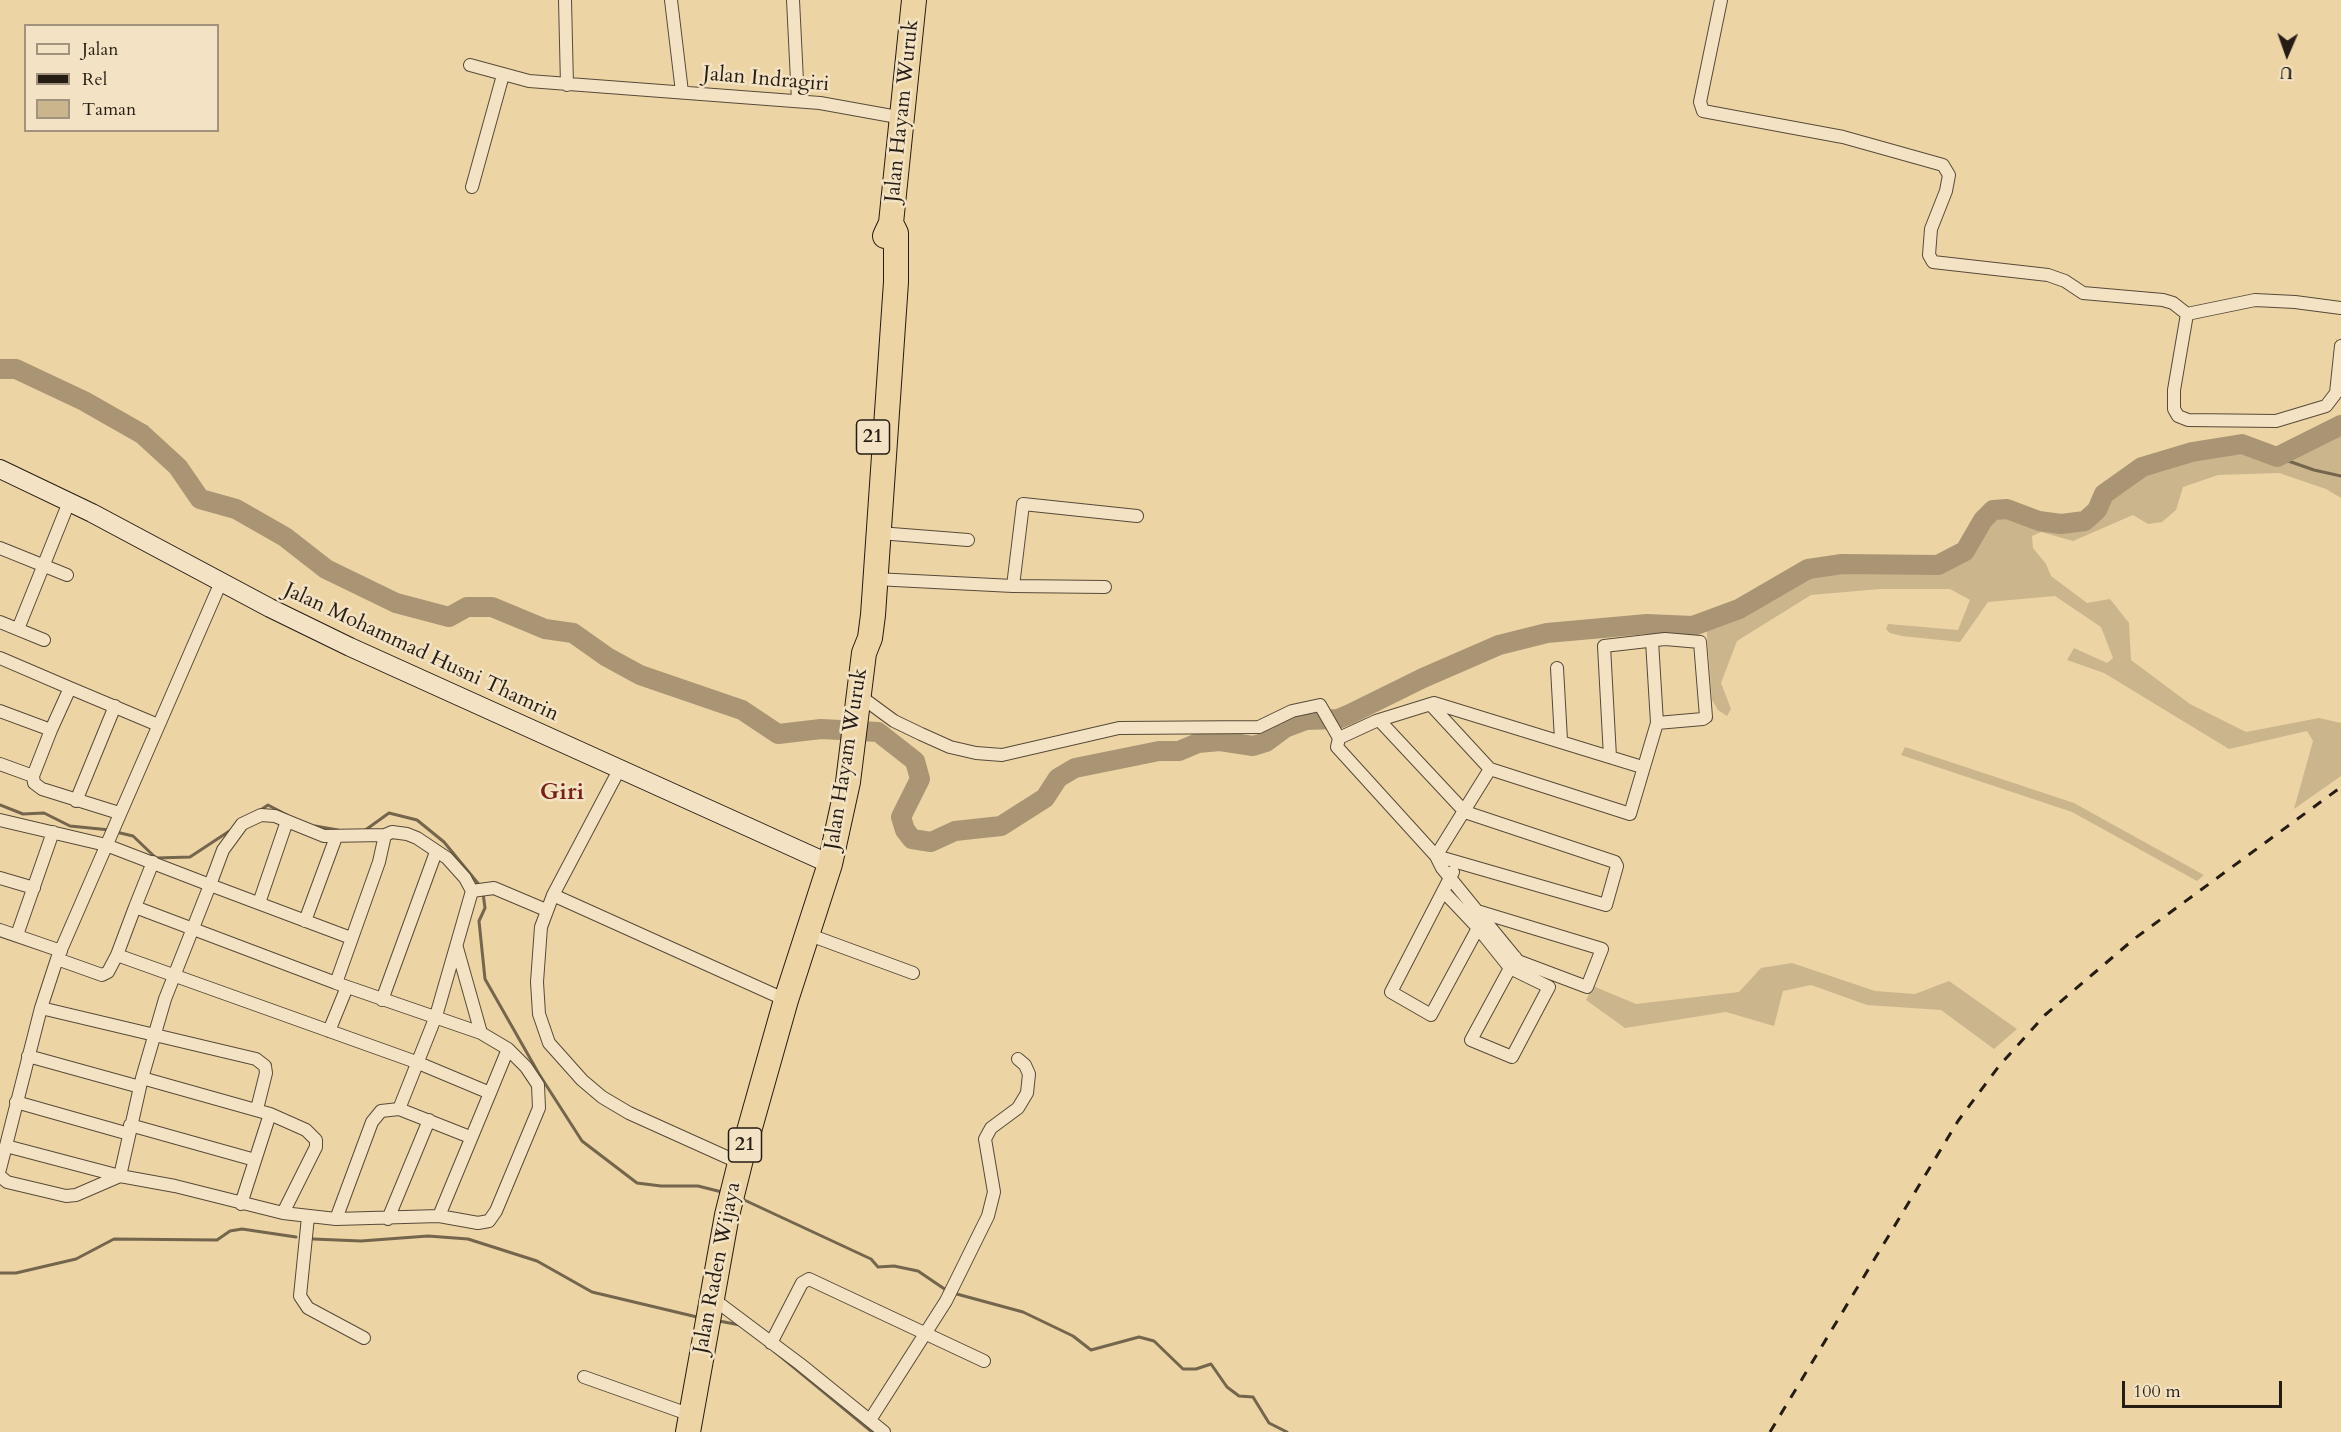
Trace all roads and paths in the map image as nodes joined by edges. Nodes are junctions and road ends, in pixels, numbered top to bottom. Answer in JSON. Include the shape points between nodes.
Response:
{"nodes":[{"id":1,"x":565,"y":0,"type":"edge"},
{"id":2,"x":671,"y":0,"type":"edge"},
{"id":3,"x":793,"y":0,"type":"edge"},
{"id":4,"x":914,"y":0,"type":"edge"},
{"id":5,"x":1721,"y":0,"type":"edge"},
{"id":6,"x":470,"y":65,"type":"dead end"},
{"id":7,"x":503,"y":75,"type":"junction"},
{"id":8,"x":567,"y":85,"type":"junction"},
{"id":9,"x":682,"y":92,"type":"junction"},
{"id":10,"x":798,"y":101,"type":"junction"},
{"id":11,"x":903,"y":118,"type":"junction"},
{"id":12,"x":472,"y":187,"type":"dead end"},
{"id":13,"x":891,"y":223,"type":"junction"},
{"id":14,"x":2341,"y":308,"type":"edge"},
{"id":15,"x":2187,"y":314,"type":"junction"},
{"id":16,"x":2341,"y":346,"type":"edge"},
{"id":17,"x":0,"y":469,"type":"edge"},
{"id":18,"x":69,"y":502,"type":"junction"},
{"id":19,"x":1137,"y":516,"type":"dead end"},
{"id":20,"x":879,"y":533,"type":"junction"},
{"id":21,"x":968,"y":540,"type":"dead end"},
{"id":22,"x":0,"y":548,"type":"edge"},
{"id":23,"x":43,"y":565,"type":"junction"},
{"id":24,"x":67,"y":575,"type":"dead end"},
{"id":25,"x":875,"y":579,"type":"junction"},
{"id":26,"x":221,"y":582,"type":"junction"},
{"id":27,"x":1013,"y":586,"type":"junction"},
{"id":28,"x":1105,"y":587,"type":"dead end"},
{"id":29,"x":0,"y":622,"type":"edge"},
{"id":30,"x":18,"y":629,"type":"junction"},
{"id":31,"x":44,"y":640,"type":"dead end"},
{"id":32,"x":1652,"y":641,"type":"junction"},
{"id":33,"x":864,"y":653,"type":"junction"},
{"id":34,"x":0,"y":658,"type":"edge"},
{"id":35,"x":1557,"y":668,"type":"dead end"},
{"id":36,"x":70,"y":688,"type":"junction"},
{"id":37,"x":859,"y":703,"type":"junction"},
{"id":38,"x":1430,"y":704,"type":"junction"},
{"id":39,"x":115,"y":706,"type":"junction"},
{"id":40,"x":0,"y":711,"type":"edge"},
{"id":41,"x":1379,"y":720,"type":"junction"},
{"id":42,"x":1657,"y":723,"type":"junction"},
{"id":43,"x":158,"y":725,"type":"junction"},
{"id":44,"x":51,"y":730,"type":"junction"},
{"id":45,"x":1336,"y":733,"type":"junction"},
{"id":46,"x":1560,"y":740,"type":"junction"},
{"id":47,"x":1610,"y":757,"type":"junction"},
{"id":48,"x":0,"y":764,"type":"edge"},
{"id":49,"x":1642,"y":767,"type":"junction"},
{"id":50,"x":1490,"y":769,"type":"junction"},
{"id":51,"x":619,"y":770,"type":"junction"},
{"id":52,"x":33,"y":776,"type":"junction"},
{"id":53,"x":76,"y":801,"type":"junction"},
{"id":54,"x":1465,"y":812,"type":"junction"},
{"id":55,"x":118,"y":816,"type":"junction"},
{"id":56,"x":0,"y":820,"type":"edge"},
{"id":57,"x":287,"y":821,"type":"junction"},
{"id":58,"x":53,"y":832,"type":"junction"},
{"id":59,"x":385,"y":835,"type":"junction"},
{"id":60,"x":336,"y":837,"type":"junction"},
{"id":61,"x":107,"y":842,"type":"junction"},
{"id":62,"x":436,"y":852,"type":"junction"},
{"id":63,"x":1436,"y":856,"type":"junction"},
{"id":64,"x":1459,"y":861,"type":"junction"},
{"id":65,"x":153,"y":862,"type":"junction"},
{"id":66,"x":830,"y":864,"type":"junction"},
{"id":67,"x":0,"y":878,"type":"edge"},
{"id":68,"x":1450,"y":878,"type":"junction"},
{"id":69,"x":210,"y":885,"type":"junction"},
{"id":70,"x":34,"y":888,"type":"junction"},
{"id":71,"x":480,"y":889,"type":"junction"},
{"id":72,"x":1443,"y":891,"type":"junction"},
{"id":73,"x":553,"y":895,"type":"junction"},
{"id":74,"x":259,"y":903,"type":"junction"},
{"id":75,"x":135,"y":907,"type":"junction"},
{"id":76,"x":546,"y":910,"type":"junction"},
{"id":77,"x":1477,"y":911,"type":"junction"},
{"id":78,"x":305,"y":921,"type":"junction"},
{"id":79,"x":1478,"y":928,"type":"junction"},
{"id":80,"x":0,"y":930,"type":"edge"},
{"id":81,"x":192,"y":930,"type":"junction"},
{"id":82,"x":807,"y":934,"type":"junction"},
{"id":83,"x":17,"y":935,"type":"junction"},
{"id":84,"x":351,"y":938,"type":"junction"},
{"id":85,"x":457,"y":946,"type":"junction"},
{"id":86,"x":59,"y":955,"type":"junction"},
{"id":87,"x":117,"y":955,"type":"junction"},
{"id":88,"x":1512,"y":963,"type":"junction"},
{"id":89,"x":913,"y":973,"type":"dead end"},
{"id":90,"x":174,"y":977,"type":"junction"},
{"id":91,"x":342,"y":985,"type":"junction"},
{"id":92,"x":382,"y":1000,"type":"junction"},
{"id":93,"x":786,"y":1000,"type":"junction"},
{"id":94,"x":40,"y":1008,"type":"junction"},
{"id":95,"x":436,"y":1016,"type":"junction"},
{"id":96,"x":330,"y":1031,"type":"junction"},
{"id":97,"x":481,"y":1033,"type":"junction"},
{"id":98,"x":153,"y":1036,"type":"junction"},
{"id":99,"x":508,"y":1049,"type":"junction"},
{"id":100,"x":28,"y":1056,"type":"junction"},
{"id":101,"x":1018,"y":1059,"type":"dead end"},
{"id":102,"x":416,"y":1062,"type":"junction"},
{"id":103,"x":141,"y":1082,"type":"junction"},
{"id":104,"x":489,"y":1093,"type":"junction"},
{"id":105,"x":16,"y":1102,"type":"junction"},
{"id":106,"x":399,"y":1108,"type":"junction"},
{"id":107,"x":257,"y":1109,"type":"junction"},
{"id":108,"x":270,"y":1114,"type":"junction"},
{"id":109,"x":429,"y":1120,"type":"junction"},
{"id":110,"x":129,"y":1129,"type":"junction"},
{"id":111,"x":470,"y":1137,"type":"junction"},
{"id":112,"x":6,"y":1146,"type":"junction"},
{"id":113,"x":255,"y":1160,"type":"junction"},
{"id":114,"x":740,"y":1163,"type":"junction"},
{"id":115,"x":0,"y":1169,"type":"edge"},
{"id":116,"x":0,"y":1176,"type":"edge"},
{"id":117,"x":120,"y":1176,"type":"junction"},
{"id":118,"x":241,"y":1204,"type":"junction"},
{"id":119,"x":283,"y":1213,"type":"junction"},
{"id":120,"x":308,"y":1216,"type":"junction"},
{"id":121,"x":439,"y":1216,"type":"junction"},
{"id":122,"x":336,"y":1219,"type":"junction"},
{"id":123,"x":388,"y":1219,"type":"junction"},
{"id":124,"x":712,"y":1298,"type":"junction"},
{"id":125,"x":926,"y":1334,"type":"junction"},
{"id":126,"x":364,"y":1338,"type":"dead end"},
{"id":127,"x":771,"y":1343,"type":"junction"},
{"id":128,"x":984,"y":1361,"type":"dead end"},
{"id":129,"x":584,"y":1377,"type":"dead end"},
{"id":130,"x":870,"y":1420,"type":"junction"},
{"id":131,"x":689,"y":1424,"type":"edge"},
{"id":132,"x":884,"y":1432,"type":"edge"}],
"edges":[{"from":1,"to":8,"type":"street"},
{"from":2,"to":9,"type":"street","name":"Jalan Indragiri"},
{"from":3,"to":10,"type":"street"},
{"from":4,"to":11,"type":"highway","name":"Jalan Hayam Wuruk","number":"21"},
{"from":5,"to":15,"type":"street","via":[[1700,102],[1703,111],[1844,137],[1943,165],[1949,175],[1931,229],[1929,255],[1933,262],[2048,275],[2083,293],[2163,300]]},
{"from":6,"to":7,"type":"street"},
{"from":7,"to":8,"type":"street"},
{"from":7,"to":12,"type":"street"},
{"from":8,"to":9,"type":"street"},
{"from":9,"to":10,"type":"street","name":"Jalan Indragiri"},
{"from":10,"to":11,"type":"street","name":"Jalan Indragiri"},
{"from":11,"to":13,"type":"highway","name":"Jalan Hayam Wuruk","number":"21"},
{"from":13,"to":20,"type":"highway","name":"Jalan Hayam Wuruk","number":"21","via":[[896,233],[896,282]]},
{"from":13,"to":33,"type":"highway","name":"Jalan Hayam Wuruk","number":"21","via":[[885,235],[883,257],[860,638]]},
{"from":14,"to":15,"type":"street","via":[[2255,300]]},
{"from":15,"to":16,"type":"street","via":[[2174,409],[2178,416],[2188,420],[2276,421],[2326,406],[2336,393]]},
{"from":17,"to":18,"type":"street","name":"Jalan Mohammad Husni Thamrin"},
{"from":18,"to":23,"type":"street"},
{"from":18,"to":26,"type":"street","name":"Jalan Mohammad Husni Thamrin"},
{"from":19,"to":27,"type":"street","via":[[1023,504]]},
{"from":20,"to":21,"type":"street"},
{"from":20,"to":25,"type":"highway","name":"Jalan Hayam Wuruk","number":"21"},
{"from":22,"to":23,"type":"street"},
{"from":23,"to":24,"type":"street"},
{"from":23,"to":30,"type":"street"},
{"from":25,"to":27,"type":"street"},
{"from":25,"to":33,"type":"highway","name":"Jalan Hayam Wuruk","number":"21","via":[[870,638]]},
{"from":26,"to":43,"type":"street"},
{"from":26,"to":51,"type":"street","name":"Jalan Mohammad Husni Thamrin","via":[[350,647]]},
{"from":27,"to":28,"type":"street"},
{"from":29,"to":30,"type":"street"},
{"from":30,"to":31,"type":"street"},
{"from":32,"to":42,"type":"street"},
{"from":32,"to":42,"type":"street","via":[[1700,643],[1706,717]]},
{"from":32,"to":47,"type":"street","via":[[1604,646]]},
{"from":33,"to":37,"type":"highway","name":"Jalan Hayam Wuruk","number":"21"},
{"from":34,"to":36,"type":"street"},
{"from":35,"to":46,"type":"street"},
{"from":36,"to":39,"type":"street"},
{"from":36,"to":44,"type":"street"},
{"from":37,"to":45,"type":"street","via":[[950,747],[1002,755],[1119,728],[1259,727],[1292,711],[1320,705]]},
{"from":37,"to":66,"type":"highway","name":"Jalan Hayam Wuruk","number":"21"},
{"from":38,"to":41,"type":"street"},
{"from":38,"to":46,"type":"street"},
{"from":38,"to":50,"type":"street"},
{"from":39,"to":43,"type":"street"},
{"from":39,"to":53,"type":"street"},
{"from":40,"to":44,"type":"street"},
{"from":41,"to":45,"type":"street"},
{"from":41,"to":54,"type":"street"},
{"from":42,"to":49,"type":"street"},
{"from":43,"to":55,"type":"street"},
{"from":44,"to":52,"type":"street"},
{"from":45,"to":63,"type":"street","via":[[1337,747]]},
{"from":46,"to":47,"type":"street"},
{"from":47,"to":49,"type":"street"},
{"from":48,"to":52,"type":"street"},
{"from":49,"to":50,"type":"street","via":[[1630,814]]},
{"from":50,"to":54,"type":"street"},
{"from":51,"to":66,"type":"street","name":"Jalan Mohammad Husni Thamrin"},
{"from":51,"to":73,"type":"street"},
{"from":52,"to":53,"type":"street","via":[[34,783],[42,789]]},
{"from":53,"to":55,"type":"street"},
{"from":54,"to":63,"type":"street"},
{"from":54,"to":64,"type":"street","via":[[1615,862],[1617,866],[1606,906]]},
{"from":55,"to":61,"type":"street"},
{"from":56,"to":58,"type":"street"},
{"from":57,"to":60,"type":"street"},
{"from":57,"to":69,"type":"street","via":[[261,815],[242,824],[223,850]]},
{"from":57,"to":74,"type":"street"},
{"from":58,"to":61,"type":"street"},
{"from":58,"to":70,"type":"street"},
{"from":59,"to":60,"type":"street"},
{"from":59,"to":62,"type":"street","via":[[407,834]]},
{"from":59,"to":84,"type":"street"},
{"from":60,"to":78,"type":"street"},
{"from":61,"to":65,"type":"street"},
{"from":61,"to":86,"type":"street"},
{"from":62,"to":71,"type":"street","via":[[454,863]]},
{"from":62,"to":92,"type":"street"},
{"from":63,"to":64,"type":"street"},
{"from":63,"to":68,"type":"street"},
{"from":64,"to":68,"type":"street"},
{"from":65,"to":69,"type":"street"},
{"from":65,"to":75,"type":"street"},
{"from":66,"to":82,"type":"highway","name":"Jalan Raden Wijaya","number":"21"},
{"from":67,"to":70,"type":"street"},
{"from":68,"to":72,"type":"street"},
{"from":68,"to":77,"type":"street"},
{"from":69,"to":74,"type":"street"},
{"from":69,"to":81,"type":"street"},
{"from":70,"to":83,"type":"street"},
{"from":71,"to":76,"type":"street"},
{"from":71,"to":85,"type":"street"},
{"from":72,"to":79,"type":"street"},
{"from":72,"to":79,"type":"street","via":[[1391,992],[1431,1015]]},
{"from":73,"to":76,"type":"street"},
{"from":73,"to":93,"type":"street"},
{"from":74,"to":78,"type":"street"},
{"from":75,"to":81,"type":"street"},
{"from":75,"to":87,"type":"street"},
{"from":76,"to":114,"type":"street","via":[[537,982],[538,1014],[549,1043],[602,1097]]},
{"from":77,"to":88,"type":"street"},
{"from":77,"to":88,"type":"street","via":[[1602,950],[1587,987]]},
{"from":78,"to":84,"type":"street"},
{"from":79,"to":88,"type":"street"},
{"from":80,"to":83,"type":"street"},
{"from":81,"to":90,"type":"street"},
{"from":81,"to":91,"type":"street"},
{"from":82,"to":89,"type":"street"},
{"from":82,"to":93,"type":"highway","name":"Jalan Raden Wijaya","number":"21"},
{"from":83,"to":86,"type":"street"},
{"from":84,"to":91,"type":"street"},
{"from":85,"to":95,"type":"street"},
{"from":85,"to":97,"type":"street"},
{"from":86,"to":87,"type":"street","via":[[102,975]]},
{"from":86,"to":94,"type":"street"},
{"from":87,"to":90,"type":"street"},
{"from":88,"to":88,"type":"street","via":[[1471,1040],[1512,1058],[1549,987]]},
{"from":90,"to":96,"type":"street"},
{"from":90,"to":98,"type":"street"},
{"from":91,"to":92,"type":"street"},
{"from":91,"to":96,"type":"street"},
{"from":92,"to":95,"type":"street"},
{"from":93,"to":114,"type":"highway","name":"Jalan Raden Wijaya","number":"21"},
{"from":94,"to":98,"type":"street"},
{"from":94,"to":100,"type":"street"},
{"from":95,"to":97,"type":"street"},
{"from":95,"to":102,"type":"street"},
{"from":96,"to":102,"type":"street"},
{"from":97,"to":99,"type":"street"},
{"from":98,"to":103,"type":"street"},
{"from":98,"to":107,"type":"street","via":[[261,1062],[266,1080]]},
{"from":99,"to":104,"type":"street"},
{"from":99,"to":121,"type":"street","via":[[538,1085],[540,1101],[535,1121],[491,1220],[478,1223]]},
{"from":100,"to":103,"type":"street"},
{"from":100,"to":105,"type":"street"},
{"from":101,"to":125,"type":"street","via":[[1029,1074],[1027,1093],[1018,1108],[985,1136],[994,1199],[976,1242]]},
{"from":102,"to":104,"type":"street"},
{"from":102,"to":106,"type":"street"},
{"from":103,"to":107,"type":"street"},
{"from":103,"to":110,"type":"street"},
{"from":104,"to":111,"type":"street"},
{"from":105,"to":110,"type":"street"},
{"from":105,"to":112,"type":"street"},
{"from":106,"to":109,"type":"street"},
{"from":106,"to":122,"type":"street","via":[[375,1115]]},
{"from":107,"to":108,"type":"street"},
{"from":108,"to":113,"type":"street"},
{"from":108,"to":119,"type":"street","via":[[306,1130],[316,1140],[315,1153]]},
{"from":109,"to":111,"type":"street"},
{"from":109,"to":123,"type":"street"},
{"from":110,"to":113,"type":"street"},
{"from":110,"to":117,"type":"street"},
{"from":111,"to":121,"type":"street"},
{"from":112,"to":115,"type":"street"},
{"from":112,"to":117,"type":"street"},
{"from":113,"to":118,"type":"street"},
{"from":114,"to":124,"type":"highway","name":"Jalan Raden Wijaya","number":"21"},
{"from":116,"to":117,"type":"street","via":[[7,1182],[66,1197]]},
{"from":117,"to":118,"type":"street"},
{"from":118,"to":119,"type":"street"},
{"from":119,"to":120,"type":"street"},
{"from":120,"to":122,"type":"street"},
{"from":120,"to":126,"type":"street","via":[[300,1296],[308,1308]]},
{"from":121,"to":123,"type":"street"},
{"from":122,"to":123,"type":"street"},
{"from":124,"to":127,"type":"street"},
{"from":124,"to":131,"type":"highway","name":"Jalan Raden Wijaya","number":"21"},
{"from":125,"to":127,"type":"street","via":[[809,1279],[802,1283]]},
{"from":125,"to":128,"type":"street"},
{"from":125,"to":130,"type":"street"},
{"from":127,"to":130,"type":"street"},
{"from":129,"to":131,"type":"street"},
{"from":130,"to":132,"type":"street"}]}
